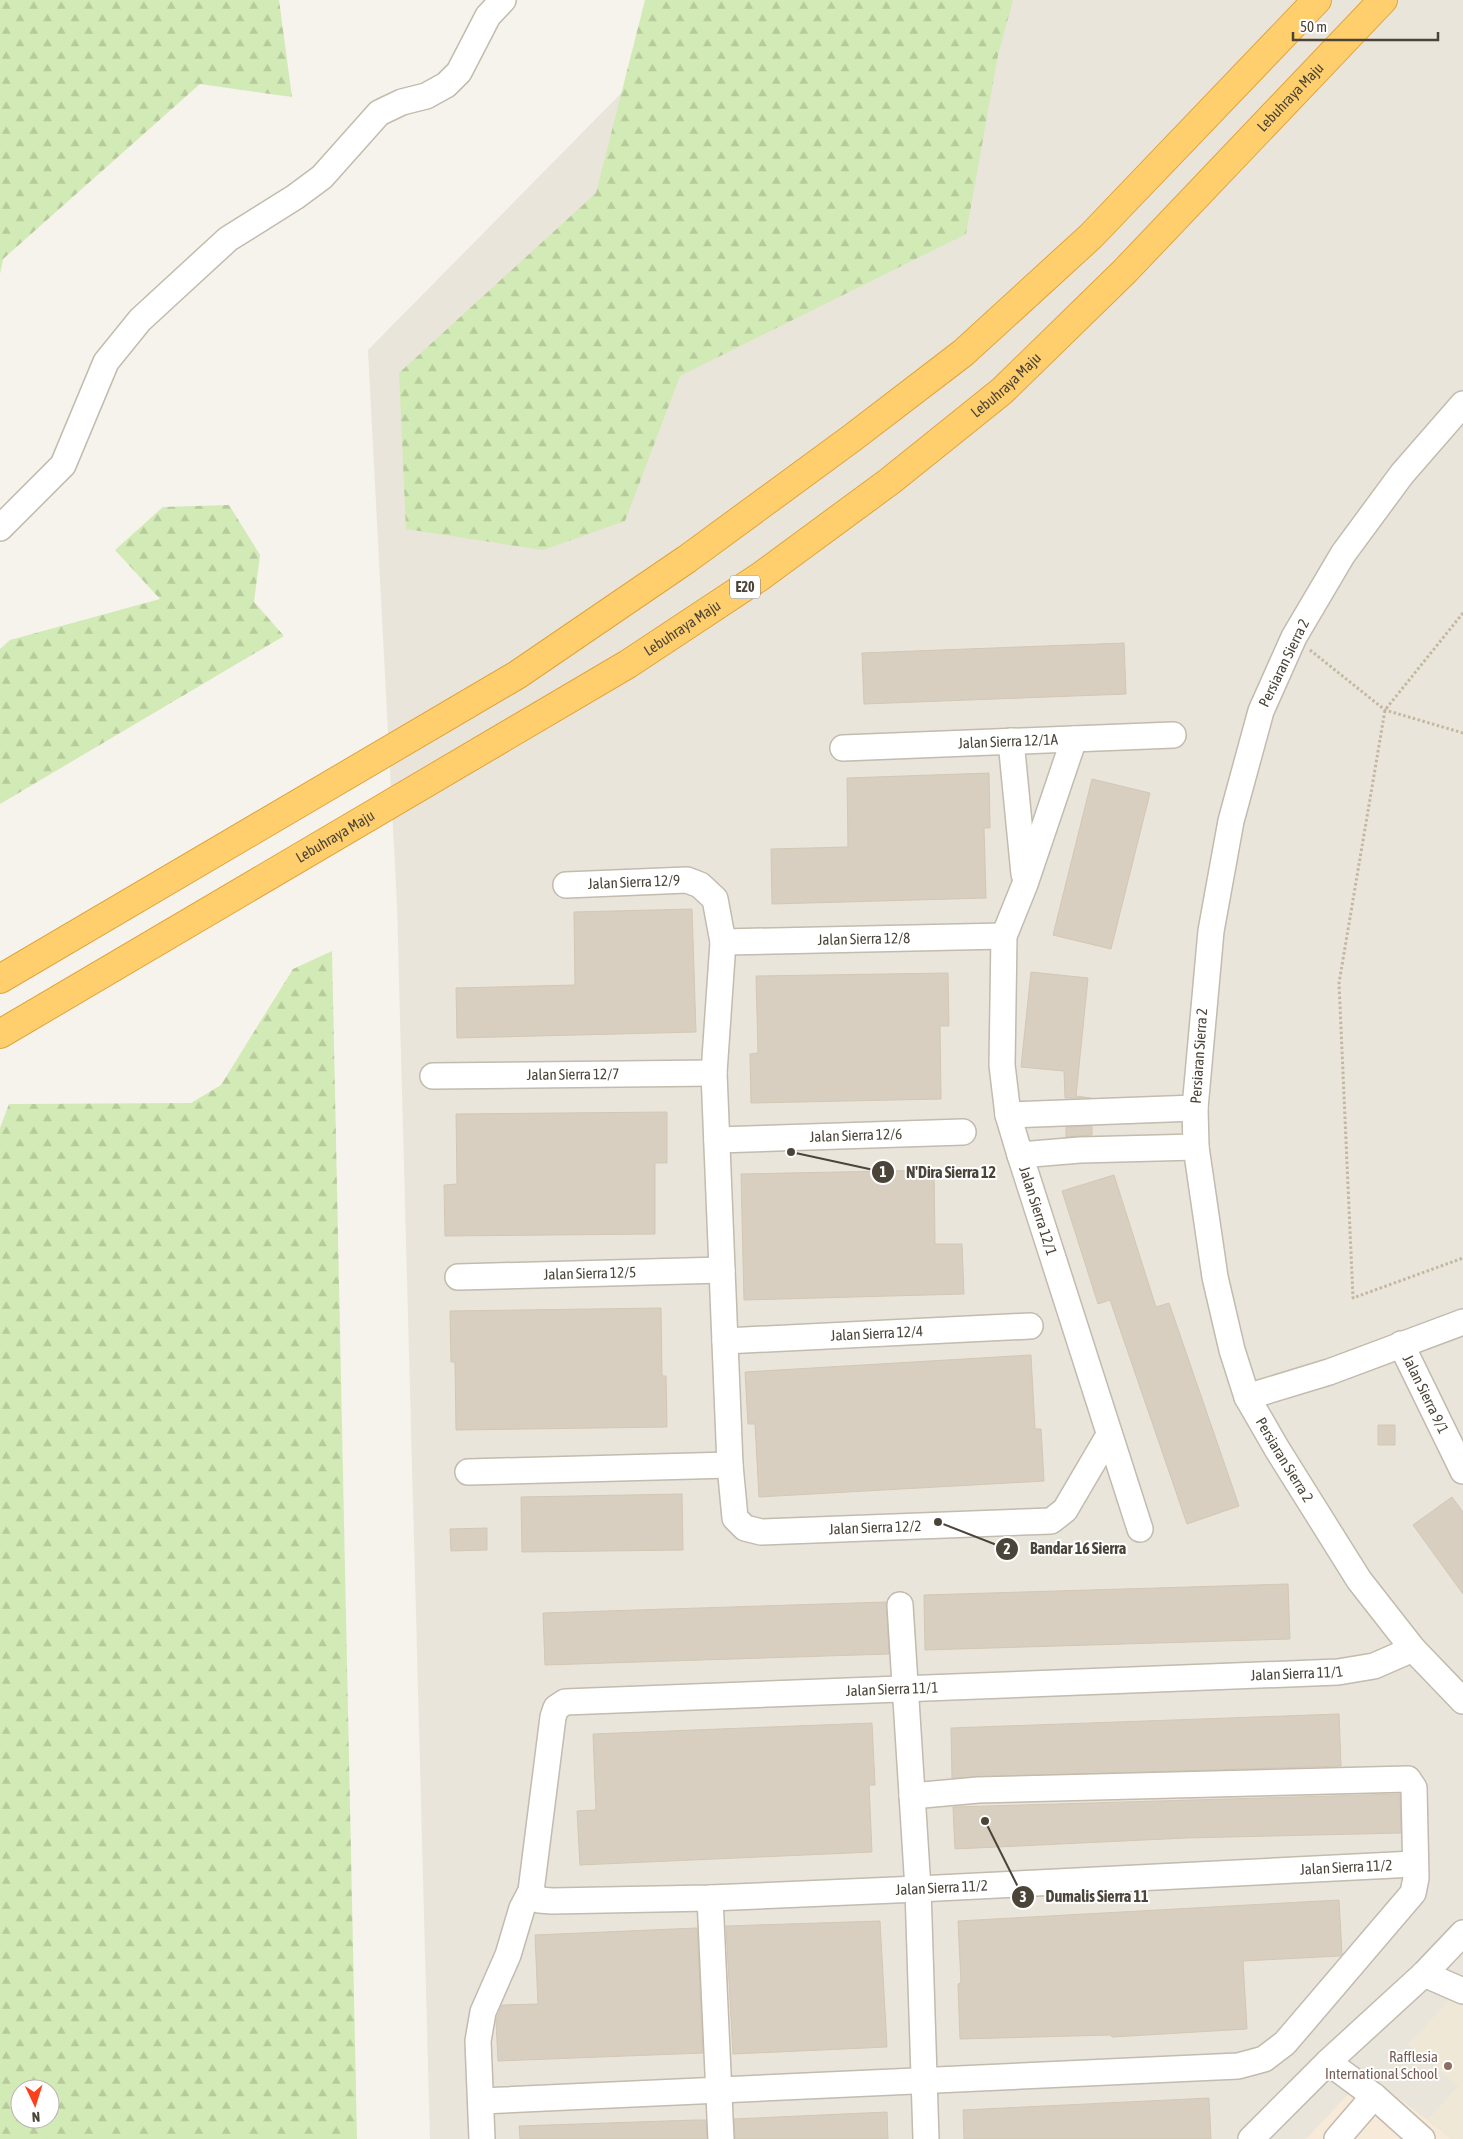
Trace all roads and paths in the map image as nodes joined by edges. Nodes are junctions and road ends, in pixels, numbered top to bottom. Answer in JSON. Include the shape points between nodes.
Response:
{"nodes":[{"id":1,"x":503,"y":0,"type":"edge"},
{"id":2,"x":1317,"y":0,"type":"edge"},
{"id":3,"x":1383,"y":0,"type":"edge"},
{"id":4,"x":1463,"y":404,"type":"edge"},
{"id":5,"x":0,"y":528,"type":"edge"},
{"id":6,"x":1463,"y":613,"type":"edge"},
{"id":7,"x":1294,"y":637,"type":"junction"},
{"id":8,"x":1385,"y":710,"type":"junction"},
{"id":9,"x":1463,"y":733,"type":"edge"},
{"id":10,"x":1173,"y":735,"type":"dead end"},
{"id":11,"x":1074,"y":740,"type":"junction"},
{"id":12,"x":1011,"y":741,"type":"junction"},
{"id":13,"x":843,"y":748,"type":"dead end"},
{"id":14,"x":1025,"y":884,"type":"junction"},
{"id":15,"x":566,"y":885,"type":"dead end"},
{"id":16,"x":1004,"y":936,"type":"junction"},
{"id":17,"x":723,"y":942,"type":"junction"},
{"id":18,"x":0,"y":979,"type":"edge"},
{"id":19,"x":0,"y":1034,"type":"edge"},
{"id":20,"x":714,"y":1073,"type":"junction"},
{"id":21,"x":433,"y":1076,"type":"dead end"},
{"id":22,"x":1195,"y":1108,"type":"junction"},
{"id":23,"x":1079,"y":1112,"type":"junction"},
{"id":24,"x":1119,"y":1112,"type":"junction"},
{"id":25,"x":1008,"y":1115,"type":"junction"},
{"id":26,"x":963,"y":1132,"type":"dead end"},
{"id":27,"x":717,"y":1140,"type":"junction"},
{"id":28,"x":1196,"y":1147,"type":"junction"},
{"id":29,"x":1121,"y":1149,"type":"junction"},
{"id":30,"x":1080,"y":1150,"type":"junction"},
{"id":31,"x":1020,"y":1155,"type":"junction"},
{"id":32,"x":1463,"y":1258,"type":"edge"},
{"id":33,"x":722,"y":1270,"type":"junction"},
{"id":34,"x":458,"y":1276,"type":"dead end"},
{"id":35,"x":1463,"y":1322,"type":"edge"},
{"id":36,"x":1030,"y":1326,"type":"dead end"},
{"id":37,"x":725,"y":1341,"type":"junction"},
{"id":38,"x":1401,"y":1344,"type":"junction"},
{"id":39,"x":1247,"y":1397,"type":"junction"},
{"id":40,"x":1109,"y":1435,"type":"junction"},
{"id":41,"x":730,"y":1466,"type":"junction"},
{"id":42,"x":1463,"y":1471,"type":"edge"},
{"id":43,"x":468,"y":1472,"type":"dead end"},
{"id":44,"x":1140,"y":1529,"type":"dead end"},
{"id":45,"x":900,"y":1605,"type":"dead end"},
{"id":46,"x":1413,"y":1649,"type":"junction"},
{"id":47,"x":904,"y":1689,"type":"junction"},
{"id":48,"x":1463,"y":1702,"type":"edge"},
{"id":49,"x":912,"y":1796,"type":"junction"},
{"id":50,"x":1414,"y":1864,"type":"junction"},
{"id":51,"x":918,"y":1889,"type":"junction"},
{"id":52,"x":532,"y":1892,"type":"junction"},
{"id":53,"x":710,"y":1898,"type":"junction"},
{"id":54,"x":1463,"y":1933,"type":"edge"},
{"id":55,"x":1424,"y":1974,"type":"junction"},
{"id":56,"x":1463,"y":1991,"type":"edge"},
{"id":57,"x":1328,"y":2062,"type":"junction"},
{"id":58,"x":925,"y":2081,"type":"junction"},
{"id":59,"x":719,"y":2090,"type":"junction"},
{"id":60,"x":1374,"y":2096,"type":"junction"},
{"id":61,"x":481,"y":2101,"type":"junction"},
{"id":62,"x":482,"y":2139,"type":"edge"},
{"id":63,"x":721,"y":2139,"type":"edge"},
{"id":64,"x":926,"y":2139,"type":"edge"},
{"id":65,"x":1252,"y":2139,"type":"edge"},
{"id":66,"x":1337,"y":2139,"type":"edge"},
{"id":67,"x":1422,"y":2139,"type":"edge"}],
"edges":[{"from":1,"to":5,"type":"street","via":[[488,16],[459,72],[446,85],[379,113],[322,177],[228,239],[140,320],[106,362],[63,466]]},
{"from":2,"to":18,"type":"highway","via":[[1091,236],[963,353],[852,438],[687,559],[517,675]]},
{"from":3,"to":19,"type":"highway","name":"Lebuhraya Maju","number":"E20","via":[[1124,271],[1008,384],[890,480],[761,576],[628,664]]},
{"from":4,"to":7,"type":"street","name":"Persiaran Sierra 2","via":[[1402,474],[1343,554]]},
{"from":6,"to":8,"type":"path"},
{"from":7,"to":8,"type":"path"},
{"from":7,"to":22,"type":"street","name":"Persiaran Sierra 2","via":[[1261,711],[1231,821],[1211,931]]},
{"from":8,"to":9,"type":"path"},
{"from":8,"to":32,"type":"path","via":[[1339,983],[1353,1298]]},
{"from":10,"to":11,"type":"street","name":"Jalan Sierra 12/1A"},
{"from":11,"to":12,"type":"street","name":"Jalan Sierra 12/1A"},
{"from":11,"to":14,"type":"street","name":"Jalan Sierra 12/1"},
{"from":12,"to":13,"type":"street","name":"Jalan Sierra 12/1A"},
{"from":12,"to":14,"type":"street"},
{"from":14,"to":16,"type":"street","name":"Jalan Sierra 12/1"},
{"from":15,"to":17,"type":"street","name":"Jalan Sierra 12/9","via":[[687,880],[700,885],[715,899]]},
{"from":16,"to":17,"type":"street","name":"Jalan Sierra 12/8"},
{"from":16,"to":25,"type":"street","name":"Jalan Sierra 12/1","via":[[1002,1065]]},
{"from":17,"to":20,"type":"street"},
{"from":20,"to":21,"type":"street","name":"Jalan Sierra 12/7"},
{"from":20,"to":27,"type":"street"},
{"from":22,"to":24,"type":"street"},
{"from":22,"to":28,"type":"street","name":"Persiaran Sierra 2"},
{"from":23,"to":24,"type":"street"},
{"from":23,"to":25,"type":"street"},
{"from":23,"to":30,"type":"street"},
{"from":24,"to":29,"type":"street"},
{"from":25,"to":31,"type":"street","name":"Jalan Sierra 12/1"},
{"from":26,"to":27,"type":"street","name":"Jalan Sierra 12/6"},
{"from":27,"to":33,"type":"street"},
{"from":28,"to":29,"type":"street"},
{"from":28,"to":39,"type":"street","name":"Persiaran Sierra 2","via":[[1215,1277]]},
{"from":29,"to":30,"type":"street"},
{"from":30,"to":31,"type":"street"},
{"from":31,"to":40,"type":"street","name":"Jalan Sierra 12/1"},
{"from":33,"to":34,"type":"street","name":"Jalan Sierra 12/5"},
{"from":33,"to":37,"type":"street"},
{"from":35,"to":38,"type":"street","name":"Jalan Sierra 9/1"},
{"from":36,"to":37,"type":"street","name":"Jalan Sierra 12/4"},
{"from":37,"to":41,"type":"street"},
{"from":38,"to":39,"type":"street","name":"Jalan Sierra 9/1","via":[[1329,1372]]},
{"from":38,"to":42,"type":"street","name":"Jalan Sierra 9/1"},
{"from":39,"to":46,"type":"street","name":"Persiaran Sierra 2","via":[[1359,1580]]},
{"from":40,"to":41,"type":"street","name":"Jalan Sierra 12/2","via":[[1065,1510],[1052,1521],[761,1532],[745,1528],[735,1518]]},
{"from":40,"to":44,"type":"street","name":"Jalan Sierra 12/1"},
{"from":41,"to":43,"type":"street"},
{"from":45,"to":47,"type":"street"},
{"from":46,"to":47,"type":"street","name":"Jalan Sierra 11/1","via":[[1374,1666],[1338,1672]]},
{"from":46,"to":48,"type":"street","name":"Persiaran Sierra 2"},
{"from":47,"to":49,"type":"street"},
{"from":47,"to":52,"type":"street","name":"Jalan Sierra 11/1","via":[[565,1702],[556,1708],[553,1716]]},
{"from":49,"to":50,"type":"street","via":[[978,1790],[1408,1779],[1414,1788]]},
{"from":49,"to":51,"type":"street"},
{"from":50,"to":51,"type":"street","name":"Jalan Sierra 11/2"},
{"from":50,"to":58,"type":"street","via":[[1413,1893],[1285,2043],[1264,2059],[1238,2066]]},
{"from":51,"to":53,"type":"street","name":"Jalan Sierra 11/2"},
{"from":51,"to":58,"type":"street"},
{"from":52,"to":53,"type":"street","name":"Jalan Sierra 11/2","via":[[539,1900],[552,1901]]},
{"from":52,"to":61,"type":"street","via":[[522,1908],[508,1955],[484,2012],[478,2041]]},
{"from":53,"to":59,"type":"street"},
{"from":54,"to":55,"type":"street"},
{"from":55,"to":56,"type":"street"},
{"from":55,"to":57,"type":"street"},
{"from":57,"to":60,"type":"street"},
{"from":57,"to":65,"type":"street"},
{"from":58,"to":59,"type":"street"},
{"from":58,"to":64,"type":"street"},
{"from":59,"to":61,"type":"street"},
{"from":59,"to":63,"type":"street"},
{"from":60,"to":66,"type":"street"},
{"from":60,"to":67,"type":"street"},
{"from":61,"to":62,"type":"street"}]}
